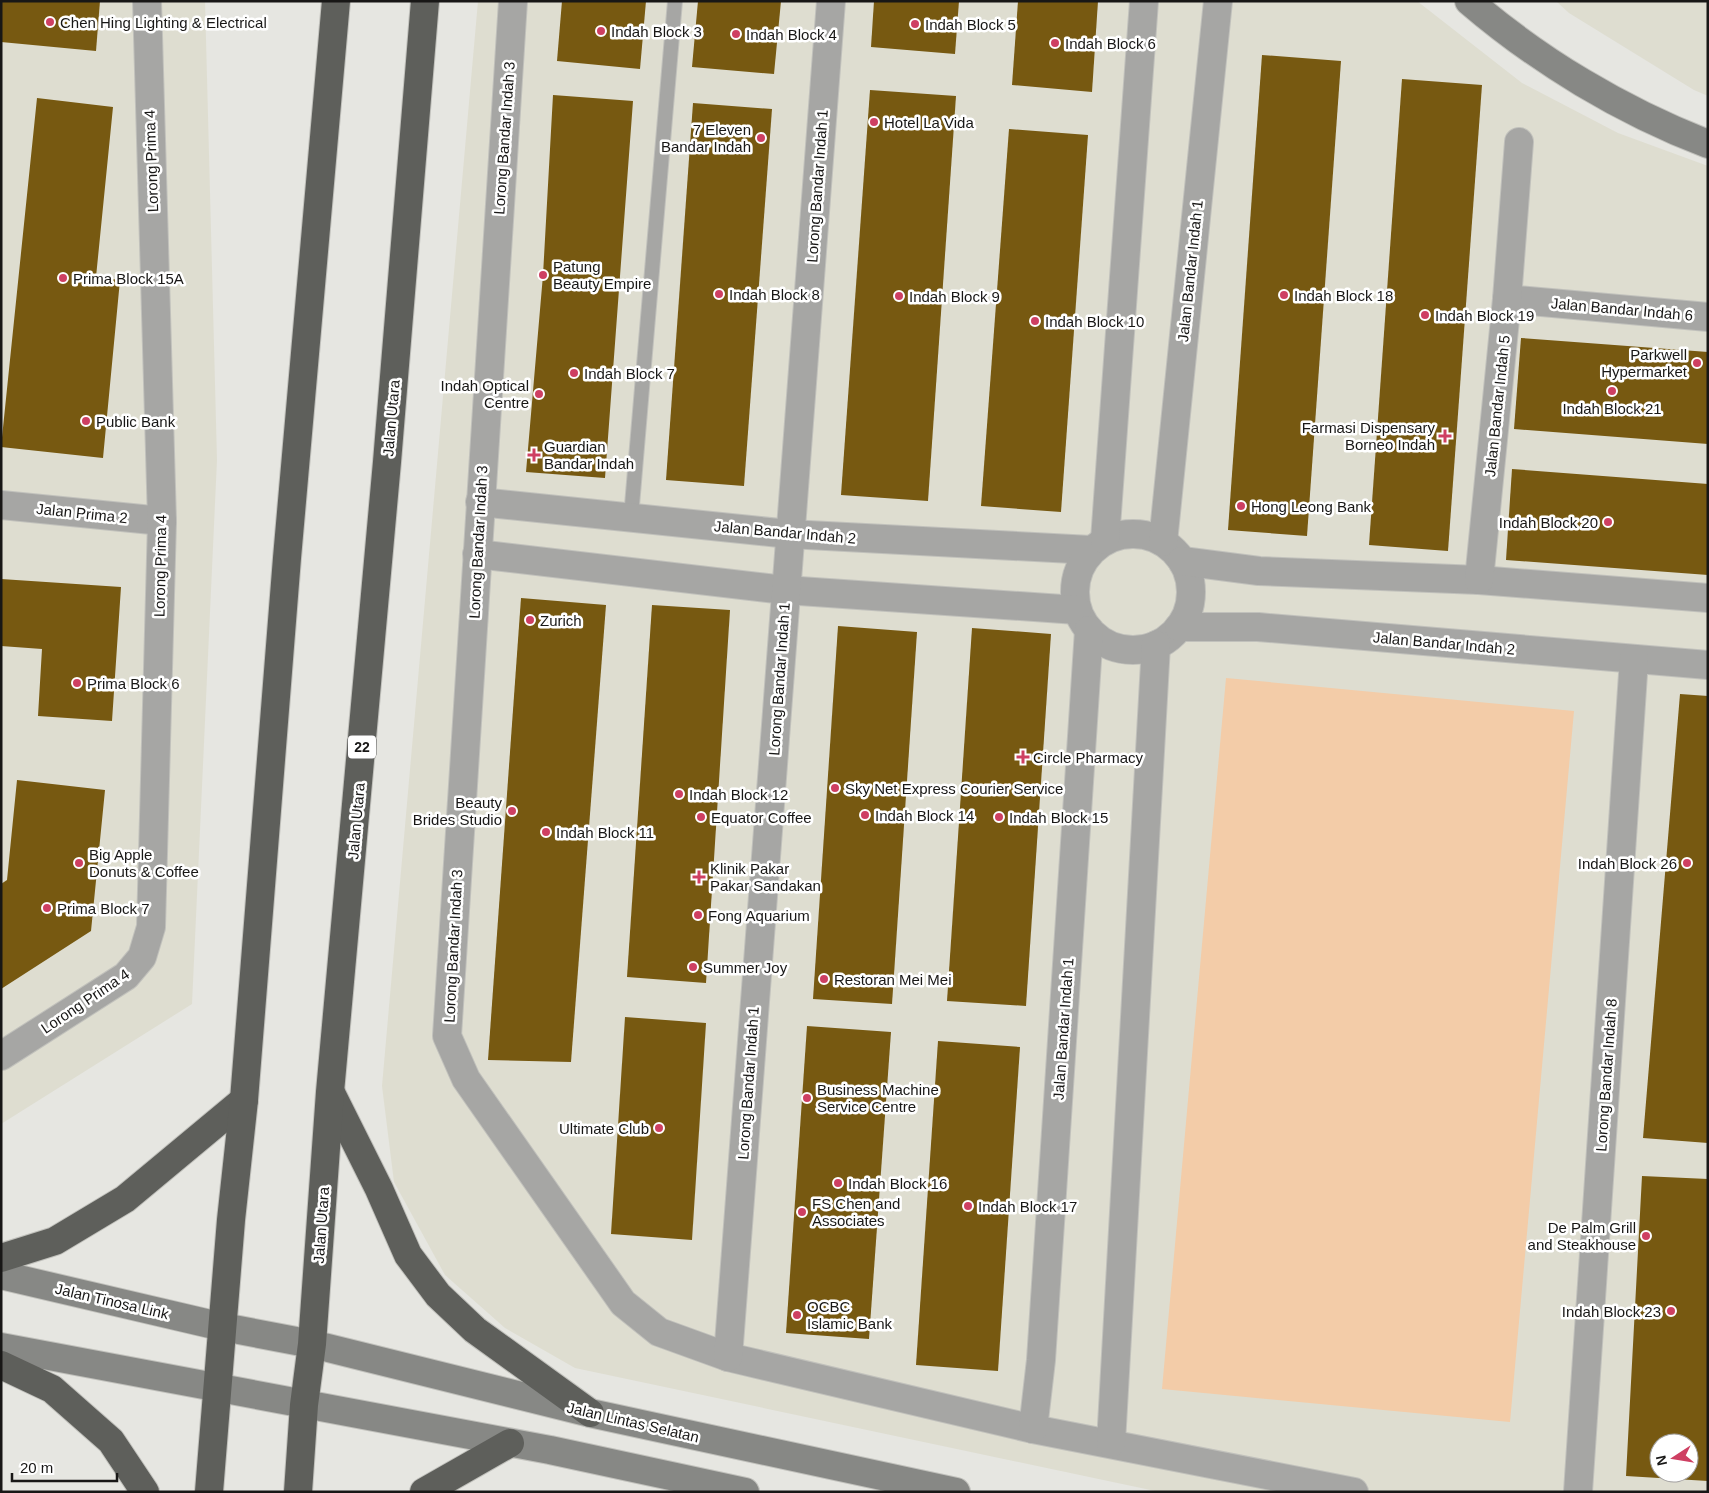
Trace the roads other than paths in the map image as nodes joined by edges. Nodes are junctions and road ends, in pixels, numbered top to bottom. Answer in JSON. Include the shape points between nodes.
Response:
{"nodes":[{"id":1,"x":146,"y":1,"type":"edge"},
{"id":2,"x":336,"y":1,"type":"edge"},
{"id":3,"x":425,"y":1,"type":"edge"},
{"id":4,"x":513,"y":1,"type":"edge"},
{"id":5,"x":675,"y":1,"type":"edge"},
{"id":6,"x":831,"y":1,"type":"edge"},
{"id":7,"x":1144,"y":1,"type":"edge"},
{"id":8,"x":1218,"y":1,"type":"edge"},
{"id":9,"x":1468,"y":1,"type":"edge"},
{"id":10,"x":1519,"y":142,"type":"dead end"},
{"id":11,"x":1708,"y":144,"type":"edge"},
{"id":12,"x":1507,"y":299,"type":"junction"},
{"id":13,"x":1708,"y":317,"type":"edge"},
{"id":14,"x":480,"y":502,"type":"junction"},
{"id":15,"x":1,"y":505,"type":"edge"},
{"id":16,"x":631,"y":518,"type":"junction"},
{"id":17,"x":162,"y":521,"type":"junction"},
{"id":18,"x":789,"y":534,"type":"junction"},
{"id":19,"x":1163,"y":542,"type":"junction"},
{"id":20,"x":1098,"y":545,"type":"junction"},
{"id":21,"x":477,"y":554,"type":"junction"},
{"id":22,"x":1182,"y":561,"type":"junction"},
{"id":23,"x":1480,"y":580,"type":"junction"},
{"id":24,"x":785,"y":590,"type":"junction"},
{"id":25,"x":1708,"y":598,"type":"edge"},
{"id":26,"x":1083,"y":620,"type":"junction"},
{"id":27,"x":1179,"y":627,"type":"junction"},
{"id":28,"x":1156,"y":645,"type":"junction"},
{"id":29,"x":1634,"y":659,"type":"junction"},
{"id":30,"x":1708,"y":665,"type":"edge"},
{"id":31,"x":1,"y":1056,"type":"edge"},
{"id":32,"x":330,"y":1092,"type":"junction"},
{"id":33,"x":244,"y":1100,"type":"junction"},
{"id":34,"x":1,"y":1258,"type":"edge"},
{"id":35,"x":1,"y":1275,"type":"edge"},
{"id":36,"x":223,"y":1327,"type":"junction"},
{"id":37,"x":312,"y":1344,"type":"junction"},
{"id":38,"x":1,"y":1347,"type":"edge"},
{"id":39,"x":728,"y":1357,"type":"junction"},
{"id":40,"x":1,"y":1365,"type":"edge"},
{"id":41,"x":218,"y":1388,"type":"junction"},
{"id":42,"x":304,"y":1405,"type":"junction"},
{"id":43,"x":590,"y":1414,"type":"junction"},
{"id":44,"x":1032,"y":1429,"type":"junction"},
{"id":45,"x":510,"y":1443,"type":"junction"},
{"id":46,"x":1111,"y":1443,"type":"junction"},
{"id":47,"x":145,"y":1492,"type":"edge"},
{"id":48,"x":209,"y":1492,"type":"edge"},
{"id":49,"x":298,"y":1492,"type":"edge"},
{"id":50,"x":424,"y":1492,"type":"edge"},
{"id":51,"x":744,"y":1492,"type":"edge"},
{"id":52,"x":956,"y":1492,"type":"edge"},
{"id":53,"x":1354,"y":1492,"type":"edge"},
{"id":54,"x":1578,"y":1492,"type":"edge"}],
"edges":[{"from":1,"to":17,"type":"street","name":"Lorong Prima 4"},
{"from":2,"to":33,"type":"highway"},
{"from":3,"to":32,"type":"highway","name":"Jalan Utara","number":"22"},
{"from":4,"to":14,"type":"street","name":"Lorong Bandar Indah 3"},
{"from":5,"to":16,"type":"lane"},
{"from":6,"to":18,"type":"street","name":"Lorong Bandar Indah 1"},
{"from":7,"to":20,"type":"street"},
{"from":8,"to":19,"type":"street","name":"Jalan Bandar Indah 1"},
{"from":9,"to":11,"type":"main road","via":[[1524,44],[1612,100],[1670,130]]},
{"from":10,"to":12,"type":"street","name":"Jalan Bandar Indah 5"},
{"from":12,"to":13,"type":"street","name":"Jalan Bandar Indah 6"},
{"from":12,"to":23,"type":"street","name":"Jalan Bandar Indah 5"},
{"from":14,"to":16,"type":"street","name":"Jalan Bandar Indah 2"},
{"from":14,"to":21,"type":"street","name":"Lorong Bandar Indah 3"},
{"from":15,"to":17,"type":"street","name":"Jalan Prima 2"},
{"from":16,"to":18,"type":"street","name":"Jalan Bandar Indah 2"},
{"from":17,"to":31,"type":"street","name":"Lorong Prima 4","via":[[151,927],[142,958],[126,976]]},
{"from":18,"to":20,"type":"street","name":"Jalan Bandar Indah 2"},
{"from":18,"to":24,"type":"street","name":"Lorong Bandar Indah 1"},
{"from":19,"to":20,"type":"street","via":[[1143,534],[1124,534]]},
{"from":19,"to":22,"type":"street"},
{"from":20,"to":26,"type":"street","via":[[1082,563],[1076,578],[1074,594]]},
{"from":21,"to":24,"type":"street"},
{"from":21,"to":39,"type":"street","name":"Lorong Bandar Indah 3","via":[[448,1036],[466,1079],[623,1303],[659,1332]]},
{"from":22,"to":23,"type":"street","via":[[1259,571]]},
{"from":22,"to":27,"type":"street","via":[[1189,577],[1191,594],[1188,611]]},
{"from":23,"to":25,"type":"street"},
{"from":24,"to":26,"type":"street"},
{"from":24,"to":39,"type":"street","name":"Lorong Bandar Indah 1"},
{"from":26,"to":28,"type":"street","via":[[1103,642],[1120,649],[1138,650]]},
{"from":26,"to":44,"type":"street","name":"Jalan Bandar Indah 1","via":[[1041,1360]]},
{"from":27,"to":28,"type":"street"},
{"from":27,"to":29,"type":"street","name":"Jalan Bandar Indah 2","via":[[1258,627]]},
{"from":28,"to":46,"type":"street"},
{"from":29,"to":30,"type":"street","name":"Jalan Bandar Indah 2"},
{"from":29,"to":54,"type":"street","name":"Lorong Bandar Indah 8"},
{"from":32,"to":37,"type":"highway","name":"Jalan Utara","number":"22"},
{"from":32,"to":43,"type":"highway","via":[[408,1255],[438,1295],[476,1330]]},
{"from":33,"to":34,"type":"highway","via":[[125,1199],[55,1241]]},
{"from":33,"to":36,"type":"highway"},
{"from":35,"to":36,"type":"main road","name":"Jalan Tinosa Link"},
{"from":36,"to":37,"type":"main road","name":"Jalan Tinosa Link"},
{"from":36,"to":41,"type":"highway"},
{"from":37,"to":42,"type":"highway","name":"Jalan Utara","number":"22"},
{"from":37,"to":43,"type":"main road","name":"Jalan Lintas Selatan"},
{"from":38,"to":41,"type":"main road"},
{"from":39,"to":44,"type":"street","name":"Lorong Bandar Indah 3"},
{"from":40,"to":47,"type":"highway","via":[[52,1389],[111,1441]]},
{"from":41,"to":42,"type":"main road"},
{"from":41,"to":48,"type":"highway"},
{"from":42,"to":45,"type":"main road"},
{"from":42,"to":49,"type":"highway","name":"Jalan Utara","number":"22"},
{"from":43,"to":52,"type":"main road","name":"Jalan Lintas Selatan"},
{"from":44,"to":46,"type":"street","name":"Lorong Bandar Indah 3"},
{"from":45,"to":50,"type":"highway"},
{"from":45,"to":51,"type":"main road"},
{"from":46,"to":53,"type":"street","name":"Lorong Bandar Indah 3"}]}
